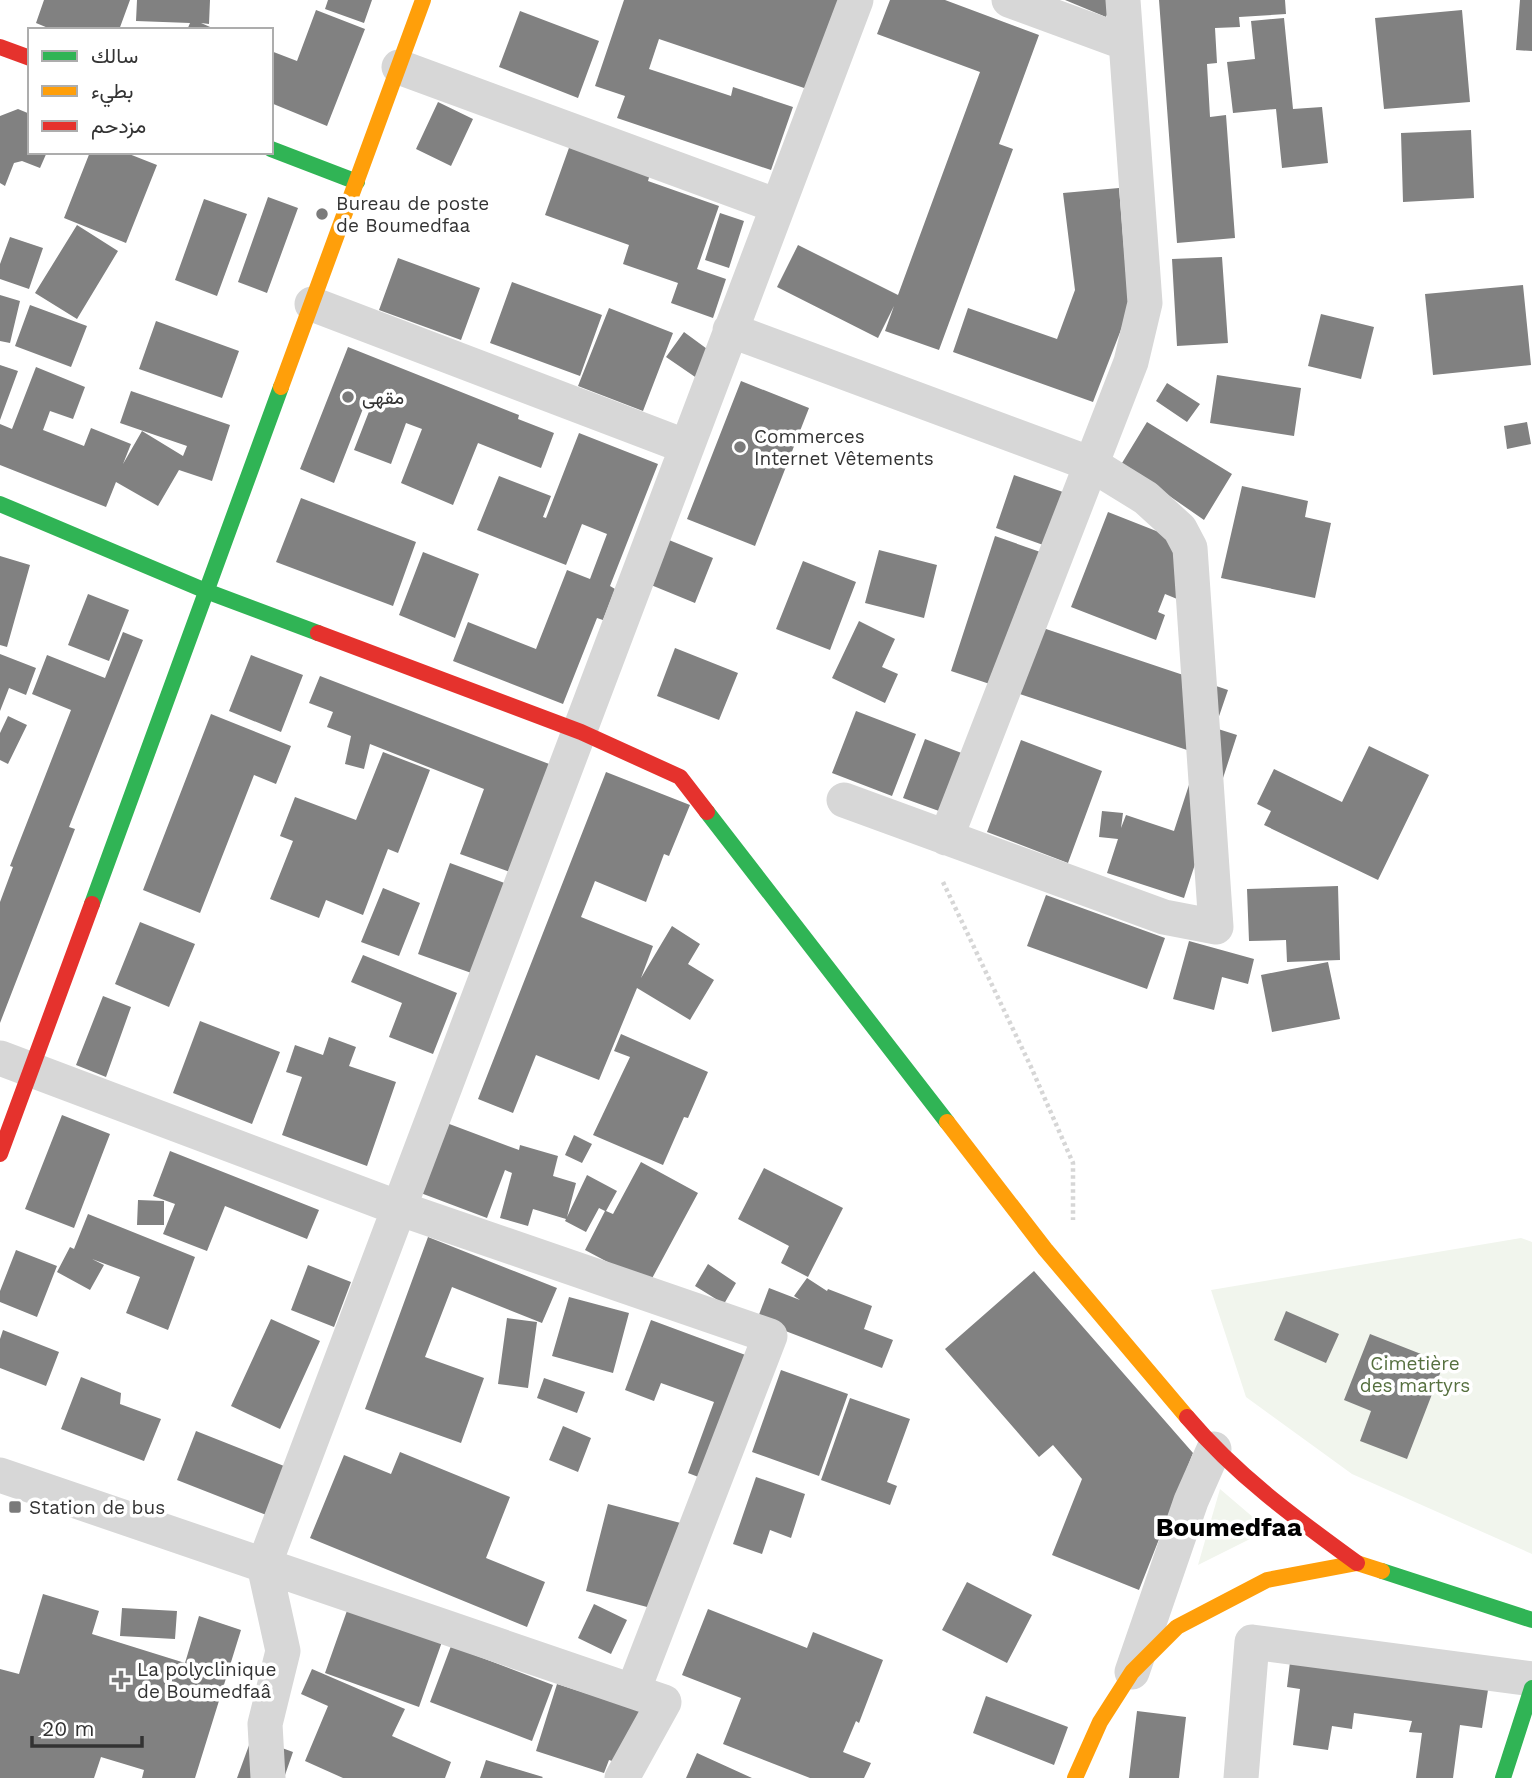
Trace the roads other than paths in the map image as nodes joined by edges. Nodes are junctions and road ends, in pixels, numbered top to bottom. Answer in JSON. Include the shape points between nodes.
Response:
{"nodes":[{"id":1,"x":423,"y":0,"type":"edge"},
{"id":2,"x":856,"y":0,"type":"edge"},
{"id":3,"x":1009,"y":0,"type":"edge"},
{"id":4,"x":1123,"y":0,"type":"edge"},
{"id":5,"x":1126,"y":43,"type":"junction"},
{"id":6,"x":0,"y":47,"type":"edge"},
{"id":7,"x":28,"y":57,"type":"edge"},
{"id":8,"x":399,"y":67,"type":"junction"},
{"id":9,"x":273,"y":150,"type":"edge"},
{"id":10,"x":356,"y":182,"type":"junction"},
{"id":11,"x":777,"y":206,"type":"junction"},
{"id":12,"x":312,"y":304,"type":"junction"},
{"id":13,"x":730,"y":330,"type":"junction"},
{"id":14,"x":687,"y":447,"type":"junction"},
{"id":15,"x":1091,"y":464,"type":"junction"},
{"id":16,"x":0,"y":504,"type":"edge"},
{"id":17,"x":206,"y":591,"type":"junction"},
{"id":18,"x":581,"y":732,"type":"junction"},
{"id":19,"x":844,"y":800,"type":"dead end"},
{"id":20,"x":946,"y":838,"type":"junction"},
{"id":21,"x":16,"y":1063,"type":"edge"},
{"id":22,"x":0,"y":1154,"type":"edge"},
{"id":23,"x":401,"y":1209,"type":"junction"},
{"id":24,"x":1214,"y":1449,"type":"junction"},
{"id":25,"x":0,"y":1475,"type":"edge"},
{"id":26,"x":1357,"y":1563,"type":"junction"},
{"id":27,"x":264,"y":1565,"type":"junction"},
{"id":28,"x":1238,"y":1595,"type":"junction"},
{"id":29,"x":1532,"y":1620,"type":"edge"},
{"id":30,"x":1252,"y":1642,"type":"junction"},
{"id":31,"x":1132,"y":1672,"type":"junction"},
{"id":32,"x":1532,"y":1679,"type":"edge"},
{"id":33,"x":1532,"y":1688,"type":"edge"},
{"id":34,"x":633,"y":1691,"type":"junction"},
{"id":35,"x":268,"y":1778,"type":"edge"},
{"id":36,"x":622,"y":1778,"type":"edge"},
{"id":37,"x":1076,"y":1778,"type":"edge"},
{"id":38,"x":1241,"y":1778,"type":"edge"},
{"id":39,"x":1503,"y":1778,"type":"edge"}],
"edges":[{"from":1,"to":8,"type":"street"},
{"from":2,"to":11,"type":"street"},
{"from":3,"to":5,"type":"street"},
{"from":4,"to":5,"type":"street"},
{"from":5,"to":15,"type":"street","via":[[1144,303],[1131,362]]},
{"from":6,"to":7,"type":"street"},
{"from":8,"to":10,"type":"street"},
{"from":8,"to":11,"type":"street"},
{"from":9,"to":10,"type":"street"},
{"from":10,"to":12,"type":"street"},
{"from":11,"to":13,"type":"street"},
{"from":12,"to":14,"type":"street"},
{"from":12,"to":17,"type":"street"},
{"from":13,"to":14,"type":"street"},
{"from":13,"to":15,"type":"street"},
{"from":14,"to":18,"type":"street"},
{"from":15,"to":20,"type":"street"},
{"from":15,"to":20,"type":"street","via":[[1180,528],[1190,548],[1216,927],[1164,917]]},
{"from":16,"to":17,"type":"street"},
{"from":17,"to":18,"type":"street"},
{"from":17,"to":21,"type":"street"},
{"from":18,"to":23,"type":"street"},
{"from":18,"to":24,"type":"street","via":[[680,777],[1045,1249]]},
{"from":19,"to":20,"type":"street"},
{"from":21,"to":22,"type":"street"},
{"from":21,"to":23,"type":"street"},
{"from":23,"to":27,"type":"street"},
{"from":23,"to":34,"type":"street","via":[[770,1336]]},
{"from":24,"to":26,"type":"street","via":[[1270,1500]]},
{"from":24,"to":31,"type":"street","via":[[1191,1501]]},
{"from":25,"to":27,"type":"street"},
{"from":26,"to":28,"type":"street","via":[[1267,1580]]},
{"from":26,"to":29,"type":"street"},
{"from":27,"to":34,"type":"street"},
{"from":27,"to":35,"type":"street","via":[[283,1651],[265,1724]]},
{"from":28,"to":30,"type":"street"},
{"from":28,"to":31,"type":"street","via":[[1177,1627]]},
{"from":30,"to":32,"type":"street"},
{"from":30,"to":38,"type":"street"},
{"from":31,"to":37,"type":"street","via":[[1100,1722]]},
{"from":33,"to":39,"type":"street"},
{"from":34,"to":36,"type":"street","via":[[664,1702]]}]}
